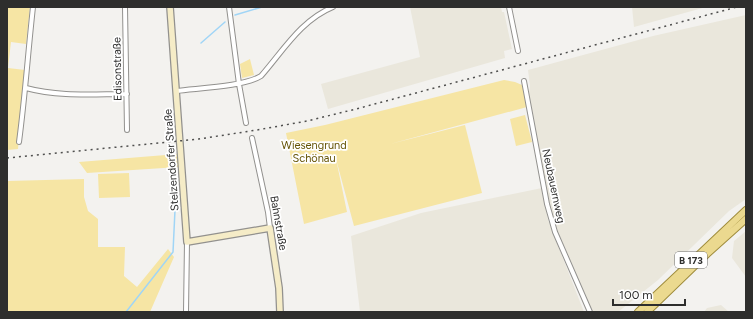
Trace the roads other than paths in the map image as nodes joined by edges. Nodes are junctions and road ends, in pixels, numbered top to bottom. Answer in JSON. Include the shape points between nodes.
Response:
{"nodes":[{"id":1,"x":33,"y":7,"type":"edge"},
{"id":2,"x":125,"y":7,"type":"edge"},
{"id":3,"x":170,"y":7,"type":"edge"},
{"id":4,"x":229,"y":7,"type":"edge"},
{"id":5,"x":333,"y":7,"type":"edge"},
{"id":6,"x":509,"y":7,"type":"edge"},
{"id":7,"x":518,"y":51,"type":"dead end"},
{"id":8,"x":524,"y":81,"type":"dead end"},
{"id":9,"x":239,"y":84,"type":"junction"},
{"id":10,"x":26,"y":88,"type":"junction"},
{"id":11,"x":176,"y":91,"type":"junction"},
{"id":12,"x":127,"y":94,"type":"junction"},
{"id":13,"x":246,"y":123,"type":"dead end"},
{"id":14,"x":127,"y":130,"type":"dead end"},
{"id":15,"x":252,"y":138,"type":"dead end"},
{"id":16,"x":19,"y":142,"type":"dead end"},
{"id":17,"x":746,"y":210,"type":"edge"},
{"id":18,"x":746,"y":219,"type":"edge"},
{"id":19,"x":270,"y":228,"type":"junction"},
{"id":20,"x":187,"y":242,"type":"junction"},
{"id":21,"x":186,"y":312,"type":"edge"},
{"id":22,"x":280,"y":312,"type":"edge"},
{"id":23,"x":590,"y":312,"type":"edge"},
{"id":24,"x":638,"y":312,"type":"edge"},
{"id":25,"x":647,"y":312,"type":"edge"}],
"edges":[{"from":1,"to":10,"type":"street"},
{"from":2,"to":12,"type":"street","name":"Edisonstraße"},
{"from":3,"to":11,"type":"street","name":"Stelzendorfer Straße"},
{"from":4,"to":9,"type":"street"},
{"from":5,"to":9,"type":"street","via":[[320,12],[308,22],[261,76]]},
{"from":6,"to":7,"type":"street"},
{"from":8,"to":23,"type":"street","name":"Neubauernweg","via":[[547,204],[555,232]]},
{"from":9,"to":11,"type":"street"},
{"from":9,"to":13,"type":"street"},
{"from":10,"to":12,"type":"street","via":[[64,94]]},
{"from":10,"to":16,"type":"street"},
{"from":11,"to":20,"type":"street","name":"Stelzendorfer Straße"},
{"from":12,"to":14,"type":"street","name":"Edisonstraße"},
{"from":15,"to":19,"type":"street","name":"Bahnstraße"},
{"from":17,"to":24,"type":"main road","number":"B 173"},
{"from":18,"to":25,"type":"main road","number":"B 173"},
{"from":19,"to":20,"type":"street"},
{"from":19,"to":22,"type":"street","name":"Bahnstraße","via":[[280,288]]},
{"from":20,"to":21,"type":"street","name":"Stelzendorfer Straße"}]}
